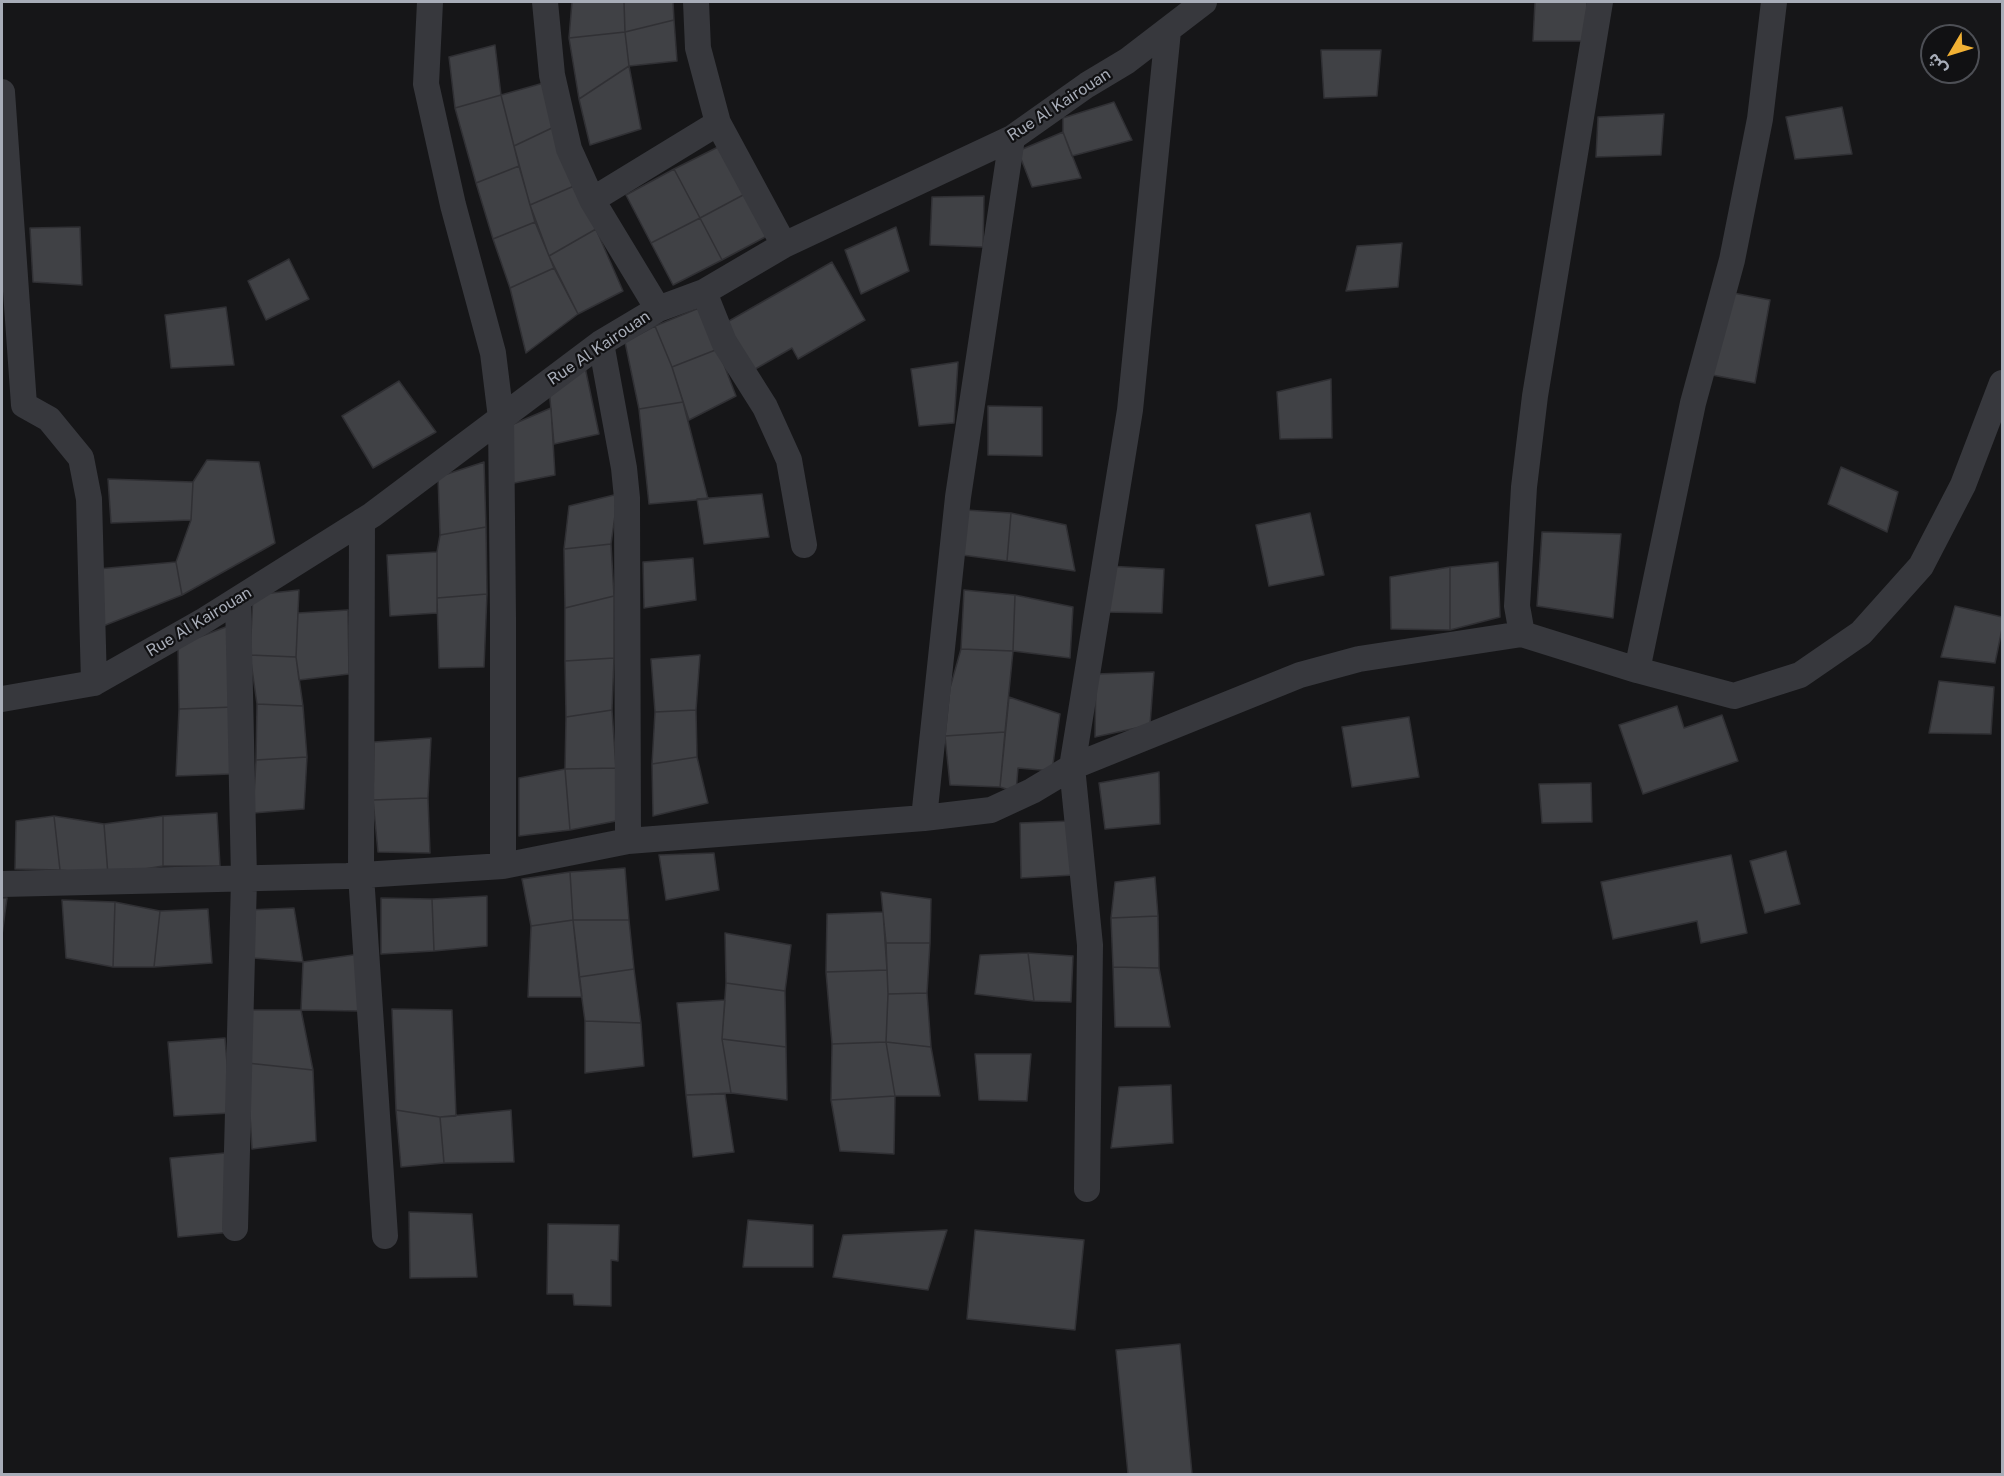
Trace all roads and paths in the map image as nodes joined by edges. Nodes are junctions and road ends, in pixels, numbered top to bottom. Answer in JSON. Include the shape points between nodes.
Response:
{"nodes":[{"id":1,"x":430,"y":2,"type":"edge"},
{"id":2,"x":545,"y":2,"type":"edge"},
{"id":3,"x":696,"y":2,"type":"edge"},
{"id":4,"x":1204,"y":2,"type":"edge"},
{"id":5,"x":1600,"y":2,"type":"edge"},
{"id":6,"x":1774,"y":2,"type":"edge"},
{"id":7,"x":1168,"y":31,"type":"junction"},
{"id":8,"x":2,"y":92,"type":"edge"},
{"id":9,"x":718,"y":123,"type":"junction"},
{"id":10,"x":1012,"y":138,"type":"junction"},
{"id":11,"x":592,"y":200,"type":"junction"},
{"id":12,"x":784,"y":245,"type":"junction"},
{"id":13,"x":704,"y":292,"type":"junction"},
{"id":14,"x":658,"y":309,"type":"junction"},
{"id":15,"x":601,"y":343,"type":"junction"},
{"id":16,"x":2002,"y":383,"type":"edge"},
{"id":17,"x":501,"y":418,"type":"junction"},
{"id":18,"x":362,"y":521,"type":"junction"},
{"id":19,"x":804,"y":545,"type":"dead end"},
{"id":20,"x":238,"y":600,"type":"junction"},
{"id":21,"x":1522,"y":634,"type":"junction"},
{"id":22,"x":1637,"y":670,"type":"junction"},
{"id":23,"x":94,"y":683,"type":"junction"},
{"id":24,"x":2,"y":699,"type":"edge"},
{"id":25,"x":1072,"y":767,"type":"junction"},
{"id":26,"x":924,"y":818,"type":"junction"},
{"id":27,"x":628,"y":841,"type":"junction"},
{"id":28,"x":503,"y":866,"type":"junction"},
{"id":29,"x":361,"y":875,"type":"junction"},
{"id":30,"x":244,"y":879,"type":"junction"},
{"id":31,"x":2,"y":884,"type":"edge"},
{"id":32,"x":1087,"y":1189,"type":"dead end"},
{"id":33,"x":236,"y":1228,"type":"dead end"},
{"id":34,"x":385,"y":1236,"type":"dead end"}],
"edges":[{"from":1,"to":17,"type":"street","via":[[426,84],[453,205],[493,353]]},
{"from":2,"to":11,"type":"street","via":[[552,75],[569,149]]},
{"from":3,"to":9,"type":"street","via":[[698,48]]},
{"from":4,"to":7,"type":"street","name":"Rue Al Kairouan"},
{"from":5,"to":21,"type":"street","via":[[1524,487],[1516,606]]},
{"from":6,"to":22,"type":"street","via":[[1760,119],[1732,260],[1693,402]]},
{"from":7,"to":10,"type":"street","name":"Rue Al Kairouan"},
{"from":7,"to":25,"type":"street","via":[[1130,410]]},
{"from":8,"to":23,"type":"street","via":[[24,405],[49,419],[81,458],[89,499]]},
{"from":9,"to":11,"type":"street"},
{"from":9,"to":12,"type":"street"},
{"from":10,"to":12,"type":"street","name":"Rue Al Kairouan"},
{"from":10,"to":26,"type":"street","via":[[958,497]]},
{"from":11,"to":14,"type":"street"},
{"from":12,"to":13,"type":"street","name":"Rue Al Kairouan"},
{"from":13,"to":14,"type":"street","name":"Rue Al Kairouan"},
{"from":13,"to":19,"type":"street","via":[[724,342],[765,407],[789,460]]},
{"from":14,"to":15,"type":"street","name":"Rue Al Kairouan"},
{"from":15,"to":17,"type":"street","name":"Rue Al Kairouan"},
{"from":15,"to":27,"type":"street","via":[[627,498]]},
{"from":16,"to":22,"type":"street","via":[[1963,485],[1921,566],[1861,633],[1800,675],[1734,696]]},
{"from":17,"to":18,"type":"street","name":"Rue Al Kairouan"},
{"from":17,"to":28,"type":"street"},
{"from":18,"to":20,"type":"street","name":"Rue Al Kairouan"},
{"from":18,"to":29,"type":"street"},
{"from":20,"to":23,"type":"street","name":"Rue Al Kairouan"},
{"from":20,"to":30,"type":"street"},
{"from":21,"to":22,"type":"street"},
{"from":21,"to":25,"type":"street","via":[[1359,659],[1300,675]]},
{"from":23,"to":24,"type":"street","name":"Rue Al Kairouan"},
{"from":25,"to":26,"type":"street","via":[[991,810]]},
{"from":25,"to":32,"type":"street","via":[[1090,945]]},
{"from":26,"to":27,"type":"street"},
{"from":27,"to":28,"type":"street"},
{"from":28,"to":29,"type":"street"},
{"from":29,"to":30,"type":"street"},
{"from":29,"to":34,"type":"street"},
{"from":30,"to":31,"type":"street"},
{"from":30,"to":33,"type":"street"}]}
